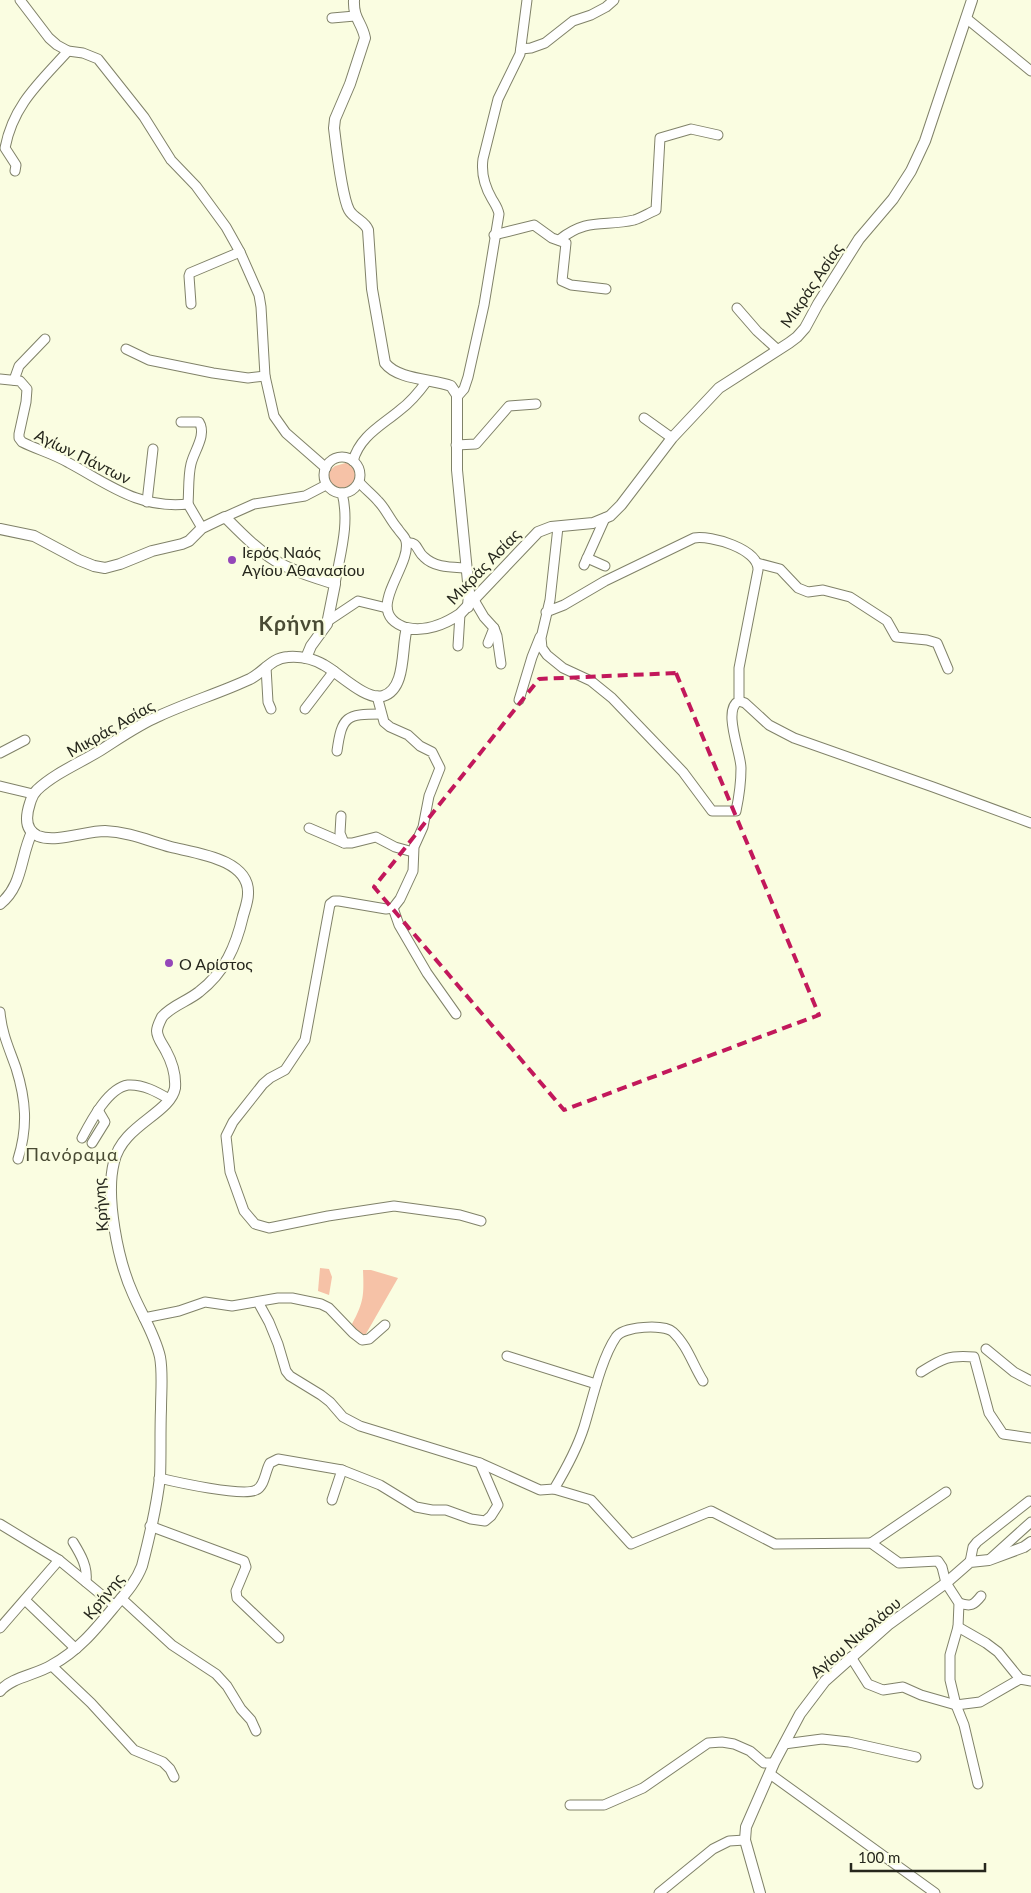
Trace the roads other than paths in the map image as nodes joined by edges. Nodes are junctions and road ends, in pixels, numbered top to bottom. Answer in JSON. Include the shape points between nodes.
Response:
{"nodes":[{"id":1,"x":20,"y":0,"type":"edge"},
{"id":2,"x":354,"y":0,"type":"edge"},
{"id":3,"x":527,"y":0,"type":"edge"},
{"id":4,"x":614,"y":0,"type":"edge"},
{"id":5,"x":972,"y":0,"type":"edge"},
{"id":6,"x":355,"y":16,"type":"junction"},
{"id":7,"x":332,"y":18,"type":"dead end"},
{"id":8,"x":966,"y":18,"type":"junction"},
{"id":9,"x":521,"y":49,"type":"junction"},
{"id":10,"x":68,"y":51,"type":"junction"},
{"id":11,"x":1031,"y":70,"type":"edge"},
{"id":12,"x":718,"y":134,"type":"dead end"},
{"id":13,"x":15,"y":171,"type":"dead end"},
{"id":14,"x":494,"y":235,"type":"junction"},
{"id":15,"x":559,"y":240,"type":"junction"},
{"id":16,"x":240,"y":252,"type":"junction"},
{"id":17,"x":606,"y":289,"type":"dead end"},
{"id":18,"x":191,"y":304,"type":"dead end"},
{"id":19,"x":736,"y":308,"type":"dead end"},
{"id":20,"x":46,"y":339,"type":"dead end"},
{"id":21,"x":126,"y":349,"type":"dead end"},
{"id":22,"x":778,"y":350,"type":"junction"},
{"id":23,"x":265,"y":376,"type":"junction"},
{"id":24,"x":0,"y":380,"type":"edge"},
{"id":25,"x":14,"y":380,"type":"junction"},
{"id":26,"x":427,"y":381,"type":"junction"},
{"id":27,"x":457,"y":397,"type":"junction"},
{"id":28,"x":536,"y":404,"type":"dead end"},
{"id":29,"x":644,"y":418,"type":"dead end"},
{"id":30,"x":181,"y":422,"type":"dead end"},
{"id":31,"x":672,"y":438,"type":"junction"},
{"id":32,"x":456,"y":445,"type":"junction"},
{"id":33,"x":153,"y":449,"type":"dead end"},
{"id":34,"x":353,"y":461,"type":"junction"},
{"id":35,"x":326,"y":468,"type":"junction"},
{"id":36,"x":359,"y":482,"type":"junction"},
{"id":37,"x":326,"y":485,"type":"junction"},
{"id":38,"x":342,"y":493,"type":"junction"},
{"id":39,"x":147,"y":502,"type":"junction"},
{"id":40,"x":188,"y":504,"type":"junction"},
{"id":41,"x":225,"y":517,"type":"junction"},
{"id":42,"x":605,"y":518,"type":"junction"},
{"id":43,"x":558,"y":527,"type":"junction"},
{"id":44,"x":202,"y":528,"type":"junction"},
{"id":45,"x":0,"y":529,"type":"edge"},
{"id":46,"x":407,"y":543,"type":"junction"},
{"id":47,"x":757,"y":563,"type":"junction"},
{"id":48,"x":605,"y":566,"type":"dead end"},
{"id":49,"x":466,"y":568,"type":"junction"},
{"id":50,"x":335,"y":584,"type":"junction"},
{"id":51,"x":467,"y":607,"type":"junction"},
{"id":52,"x":387,"y":608,"type":"junction"},
{"id":53,"x":546,"y":612,"type":"junction"},
{"id":54,"x":328,"y":621,"type":"junction"},
{"id":55,"x":407,"y":628,"type":"junction"},
{"id":56,"x":494,"y":628,"type":"junction"},
{"id":57,"x":542,"y":633,"type":"junction"},
{"id":58,"x":488,"y":643,"type":"dead end"},
{"id":59,"x":458,"y":646,"type":"dead end"},
{"id":60,"x":306,"y":658,"type":"junction"},
{"id":61,"x":501,"y":664,"type":"dead end"},
{"id":62,"x":266,"y":667,"type":"junction"},
{"id":63,"x":948,"y":669,"type":"dead end"},
{"id":64,"x":334,"y":671,"type":"junction"},
{"id":65,"x":377,"y":696,"type":"junction"},
{"id":66,"x":520,"y":700,"type":"dead end"},
{"id":67,"x":739,"y":701,"type":"junction"},
{"id":68,"x":271,"y":708,"type":"dead end"},
{"id":69,"x":305,"y":709,"type":"dead end"},
{"id":70,"x":381,"y":714,"type":"junction"},
{"id":71,"x":25,"y":740,"type":"dead end"},
{"id":72,"x":338,"y":751,"type":"dead end"},
{"id":73,"x":0,"y":753,"type":"edge"},
{"id":74,"x":0,"y":786,"type":"edge"},
{"id":75,"x":33,"y":794,"type":"junction"},
{"id":76,"x":341,"y":816,"type":"dead end"},
{"id":77,"x":1031,"y":824,"type":"edge"},
{"id":78,"x":309,"y":828,"type":"dead end"},
{"id":79,"x":32,"y":832,"type":"junction"},
{"id":80,"x":344,"y":843,"type":"junction"},
{"id":81,"x":413,"y":852,"type":"junction"},
{"id":82,"x":0,"y":904,"type":"edge"},
{"id":83,"x":393,"y":908,"type":"junction"},
{"id":84,"x":0,"y":1012,"type":"edge"},
{"id":85,"x":456,"y":1014,"type":"dead end"},
{"id":86,"x":169,"y":1099,"type":"junction"},
{"id":87,"x":98,"y":1110,"type":"junction"},
{"id":88,"x":82,"y":1138,"type":"dead end"},
{"id":89,"x":92,"y":1143,"type":"dead end"},
{"id":90,"x":18,"y":1159,"type":"dead end"},
{"id":91,"x":481,"y":1221,"type":"dead end"},
{"id":92,"x":258,"y":1302,"type":"junction"},
{"id":93,"x":144,"y":1318,"type":"junction"},
{"id":94,"x":385,"y":1325,"type":"dead end"},
{"id":95,"x":986,"y":1349,"type":"dead end"},
{"id":96,"x":507,"y":1356,"type":"dead end"},
{"id":97,"x":921,"y":1372,"type":"dead end"},
{"id":98,"x":703,"y":1381,"type":"dead end"},
{"id":99,"x":1031,"y":1381,"type":"edge"},
{"id":100,"x":596,"y":1384,"type":"junction"},
{"id":101,"x":1031,"y":1438,"type":"edge"},
{"id":102,"x":480,"y":1463,"type":"junction"},
{"id":103,"x":342,"y":1470,"type":"junction"},
{"id":104,"x":160,"y":1478,"type":"junction"},
{"id":105,"x":554,"y":1489,"type":"junction"},
{"id":106,"x":946,"y":1492,"type":"dead end"},
{"id":107,"x":332,"y":1500,"type":"dead end"},
{"id":108,"x":1029,"y":1501,"type":"dead end"},
{"id":109,"x":1031,"y":1522,"type":"edge"},
{"id":110,"x":0,"y":1525,"type":"edge"},
{"id":111,"x":150,"y":1526,"type":"junction"},
{"id":112,"x":73,"y":1542,"type":"dead end"},
{"id":113,"x":1031,"y":1542,"type":"edge"},
{"id":114,"x":871,"y":1543,"type":"junction"},
{"id":115,"x":59,"y":1560,"type":"junction"},
{"id":116,"x":989,"y":1560,"type":"junction"},
{"id":117,"x":970,"y":1562,"type":"junction"},
{"id":118,"x":86,"y":1582,"type":"junction"},
{"id":119,"x":946,"y":1583,"type":"junction"},
{"id":120,"x":981,"y":1596,"type":"dead end"},
{"id":121,"x":25,"y":1600,"type":"junction"},
{"id":122,"x":118,"y":1602,"type":"junction"},
{"id":123,"x":959,"y":1603,"type":"junction"},
{"id":124,"x":958,"y":1627,"type":"junction"},
{"id":125,"x":0,"y":1628,"type":"edge"},
{"id":126,"x":279,"y":1638,"type":"dead end"},
{"id":127,"x":76,"y":1649,"type":"junction"},
{"id":128,"x":851,"y":1657,"type":"junction"},
{"id":129,"x":52,"y":1666,"type":"junction"},
{"id":130,"x":1020,"y":1679,"type":"junction"},
{"id":131,"x":1031,"y":1681,"type":"edge"},
{"id":132,"x":0,"y":1692,"type":"edge"},
{"id":133,"x":956,"y":1705,"type":"junction"},
{"id":134,"x":256,"y":1731,"type":"dead end"},
{"id":135,"x":784,"y":1744,"type":"junction"},
{"id":136,"x":916,"y":1757,"type":"dead end"},
{"id":137,"x":774,"y":1763,"type":"junction"},
{"id":138,"x":770,"y":1774,"type":"junction"},
{"id":139,"x":174,"y":1777,"type":"dead end"},
{"id":140,"x":978,"y":1784,"type":"dead end"},
{"id":141,"x":570,"y":1805,"type":"dead end"},
{"id":142,"x":745,"y":1840,"type":"junction"},
{"id":143,"x":659,"y":1893,"type":"edge"},
{"id":144,"x":760,"y":1893,"type":"edge"},
{"id":145,"x":935,"y":1893,"type":"edge"}],
"edges":[{"from":1,"to":10,"type":"street","via":[[49,38]]},
{"from":2,"to":6,"type":"street"},
{"from":3,"to":9,"type":"street"},
{"from":4,"to":9,"type":"street","via":[[599,11],[573,21],[548,41]]},
{"from":5,"to":8,"type":"street","name":"Μικράς Ασίας"},
{"from":6,"to":7,"type":"street"},
{"from":6,"to":26,"type":"street","via":[[365,38],[334,128],[346,199],[351,213],[364,222],[368,230],[372,289],[385,363]]},
{"from":8,"to":11,"type":"street"},
{"from":8,"to":22,"type":"street","name":"Μικράς Ασίας","via":[[925,141],[911,171],[860,239],[797,338]]},
{"from":9,"to":14,"type":"street","via":[[498,99],[483,159],[484,181],[498,211]]},
{"from":10,"to":13,"type":"street","via":[[15,114],[6,148],[16,164]]},
{"from":10,"to":16,"type":"street","via":[[98,59],[144,117],[171,160],[196,186]]},
{"from":12,"to":15,"type":"street","via":[[691,128],[660,138],[656,210],[635,220],[586,225]]},
{"from":14,"to":15,"type":"street","via":[[534,225]]},
{"from":14,"to":27,"type":"street","via":[[484,305],[468,377]]},
{"from":15,"to":17,"type":"street","via":[[566,243],[562,281]]},
{"from":16,"to":18,"type":"street","via":[[190,272]]},
{"from":16,"to":23,"type":"street","via":[[260,300]]},
{"from":19,"to":22,"type":"street"},
{"from":20,"to":25,"type":"street","via":[[19,366]]},
{"from":21,"to":23,"type":"street","via":[[148,360],[213,373],[242,378]]},
{"from":22,"to":31,"type":"street","name":"Μικράς Ασίας","via":[[719,388]]},
{"from":23,"to":35,"type":"street","via":[[277,421]]},
{"from":24,"to":25,"type":"street"},
{"from":25,"to":39,"type":"street","name":"Αγίων Πάντων","via":[[24,384],[28,394],[20,440],[68,462],[111,488]]},
{"from":26,"to":27,"type":"street","via":[[451,386]]},
{"from":26,"to":34,"type":"street","via":[[407,404],[363,440]]},
{"from":27,"to":32,"type":"street"},
{"from":28,"to":32,"type":"street","via":[[509,406],[476,444]]},
{"from":29,"to":31,"type":"street"},
{"from":30,"to":40,"type":"street","via":[[194,421],[201,426],[201,437],[191,465]]},
{"from":31,"to":42,"type":"street","name":"Μικράς Ασίας","via":[[620,505]]},
{"from":32,"to":49,"type":"street"},
{"from":33,"to":39,"type":"street"},
{"from":34,"to":35,"type":"street","via":[[338,458]]},
{"from":34,"to":36,"type":"street","via":[[359,471]]},
{"from":35,"to":37,"type":"street"},
{"from":36,"to":38,"type":"street","via":[[351,491]]},
{"from":36,"to":46,"type":"street","via":[[377,500]]},
{"from":37,"to":38,"type":"street","via":[[334,492]]},
{"from":37,"to":41,"type":"street","via":[[305,496],[254,504]]},
{"from":38,"to":50,"type":"street","via":[[346,521]]},
{"from":39,"to":40,"type":"street","name":"Αγίων Πάντων"},
{"from":40,"to":44,"type":"street"},
{"from":41,"to":44,"type":"street"},
{"from":41,"to":50,"type":"street","via":[[271,558]]},
{"from":42,"to":43,"type":"street","name":"Μικράς Ασίας","via":[[593,523]]},
{"from":42,"to":48,"type":"street","via":[[586,561]]},
{"from":43,"to":51,"type":"street","name":"Μικράς Ασίας","via":[[538,532]]},
{"from":43,"to":53,"type":"street"},
{"from":44,"to":45,"type":"street","via":[[189,541],[178,546],[152,551],[106,568],[79,560],[34,536]]},
{"from":46,"to":49,"type":"street","via":[[416,546],[424,557],[438,566]]},
{"from":46,"to":52,"type":"street","via":[[407,553],[389,592]]},
{"from":47,"to":53,"type":"street","via":[[743,551],[715,539],[694,538]]},
{"from":47,"to":63,"type":"street","via":[[780,570],[798,588],[808,592],[823,590],[850,597],[887,621],[896,637],[937,643]]},
{"from":47,"to":67,"type":"street","via":[[739,668]]},
{"from":49,"to":51,"type":"street"},
{"from":50,"to":54,"type":"street"},
{"from":51,"to":55,"type":"street","name":"Μικράς Ασίας","via":[[448,621],[431,627]]},
{"from":51,"to":56,"type":"street","via":[[484,617]]},
{"from":51,"to":59,"type":"street"},
{"from":52,"to":54,"type":"street","via":[[358,601]]},
{"from":52,"to":55,"type":"street","via":[[394,622]]},
{"from":53,"to":57,"type":"street"},
{"from":54,"to":60,"type":"street"},
{"from":55,"to":65,"type":"street","via":[[397,682],[388,693]]},
{"from":56,"to":58,"type":"street"},
{"from":56,"to":61,"type":"street"},
{"from":57,"to":66,"type":"street"},
{"from":57,"to":67,"type":"street","via":[[541,646],[547,655],[563,668],[591,681],[612,698],[680,768],[712,811],[734,812],[736,809],[741,765],[732,717],[734,705]]},
{"from":60,"to":62,"type":"street","name":"Μικράς Ασίας","via":[[284,657]]},
{"from":60,"to":64,"type":"street","name":"Μικράς Ασίας"},
{"from":62,"to":68,"type":"street"},
{"from":62,"to":75,"type":"street","name":"Μικράς Ασίας","via":[[253,677],[154,718],[63,772]]},
{"from":64,"to":65,"type":"street","name":"Μικράς Ασίας","via":[[363,691]]},
{"from":64,"to":69,"type":"street"},
{"from":65,"to":70,"type":"street"},
{"from":67,"to":77,"type":"street","via":[[769,725],[794,738]]},
{"from":70,"to":72,"type":"street","via":[[360,714],[349,718],[341,727]]},
{"from":70,"to":81,"type":"street","via":[[386,725],[408,735],[432,752],[439,766]]},
{"from":71,"to":73,"type":"street"},
{"from":74,"to":75,"type":"street"},
{"from":75,"to":79,"type":"street","via":[[27,818]]},
{"from":76,"to":80,"type":"street","via":[[340,833]]},
{"from":78,"to":80,"type":"street"},
{"from":79,"to":82,"type":"street","via":[[15,889]]},
{"from":79,"to":86,"type":"street","via":[[51,838],[102,831],[131,834],[216,858],[236,869],[246,880],[246,904],[235,947],[227,961],[196,995],[163,1015],[157,1028],[174,1072],[175,1086]]},
{"from":80,"to":81,"type":"street","via":[[378,838]]},
{"from":81,"to":83,"type":"street","via":[[413,871]]},
{"from":83,"to":85,"type":"street","via":[[399,925]]},
{"from":83,"to":91,"type":"street","via":[[339,901],[330,904],[305,1040],[285,1070],[267,1081],[230,1126],[225,1140],[230,1172],[244,1212],[251,1222],[263,1228],[394,1206],[452,1213]]},
{"from":84,"to":90,"type":"street","via":[[3,1036],[22,1088],[26,1120]]},
{"from":86,"to":87,"type":"street","via":[[152,1090],[127,1085],[116,1090]]},
{"from":86,"to":93,"type":"street","name":"Κρήνης","via":[[128,1135],[119,1147],[112,1172],[121,1264]]},
{"from":87,"to":88,"type":"street"},
{"from":87,"to":89,"type":"street","via":[[106,1122]]},
{"from":92,"to":93,"type":"street","via":[[232,1306],[205,1302]]},
{"from":92,"to":94,"type":"street","via":[[292,1298],[321,1304],[362,1340],[369,1339]]},
{"from":92,"to":102,"type":"street","via":[[278,1344],[286,1371],[320,1394],[349,1421]]},
{"from":93,"to":104,"type":"street","name":"Κρήνης","via":[[160,1360]]},
{"from":95,"to":99,"type":"street","via":[[1014,1372]]},
{"from":96,"to":100,"type":"street"},
{"from":97,"to":101,"type":"street","via":[[939,1360],[974,1356],[989,1412],[1003,1434]]},
{"from":98,"to":100,"type":"street","via":[[675,1333],[658,1327],[626,1330],[618,1334]]},
{"from":100,"to":105,"type":"street","via":[[578,1444]]},
{"from":102,"to":103,"type":"street","via":[[498,1505],[485,1521],[446,1510],[426,1510],[380,1485]]},
{"from":102,"to":105,"type":"street","via":[[540,1490]]},
{"from":103,"to":104,"type":"street","via":[[275,1459],[260,1486],[252,1492]]},
{"from":103,"to":107,"type":"street"},
{"from":104,"to":111,"type":"street","name":"Κρήνης"},
{"from":105,"to":114,"type":"street","via":[[591,1500],[631,1544],[711,1511],[776,1544]]},
{"from":106,"to":114,"type":"street"},
{"from":108,"to":117,"type":"street","via":[[977,1542]]},
{"from":109,"to":116,"type":"street"},
{"from":110,"to":115,"type":"street"},
{"from":111,"to":122,"type":"street","name":"Κρήνης","via":[[142,1566]]},
{"from":111,"to":126,"type":"street","via":[[244,1561],[246,1567],[236,1598]]},
{"from":112,"to":118,"type":"street","via":[[84,1563]]},
{"from":113,"to":116,"type":"street"},
{"from":114,"to":119,"type":"street","via":[[899,1563],[938,1562]]},
{"from":115,"to":118,"type":"street"},
{"from":115,"to":121,"type":"street"},
{"from":116,"to":117,"type":"street"},
{"from":117,"to":119,"type":"street","name":"Αγίου Νικολάου"},
{"from":118,"to":122,"type":"street"},
{"from":119,"to":123,"type":"street"},
{"from":119,"to":128,"type":"street","name":"Αγίου Νικολάου","via":[[894,1620]]},
{"from":120,"to":123,"type":"street","via":[[969,1606]]},
{"from":121,"to":125,"type":"street"},
{"from":121,"to":127,"type":"street"},
{"from":122,"to":127,"type":"street","name":"Κρήνης"},
{"from":122,"to":134,"type":"street","via":[[172,1646],[216,1674],[252,1720]]},
{"from":123,"to":124,"type":"street"},
{"from":124,"to":130,"type":"street","via":[[998,1652]]},
{"from":124,"to":133,"type":"street","via":[[950,1655],[950,1680]]},
{"from":127,"to":129,"type":"street","name":"Κρήνης"},
{"from":128,"to":133,"type":"street","via":[[868,1684],[883,1690],[902,1687]]},
{"from":128,"to":135,"type":"street","name":"Αγίου Νικολάου","via":[[806,1704]]},
{"from":129,"to":132,"type":"street","name":"Κρήνης","via":[[16,1680]]},
{"from":129,"to":139,"type":"street","via":[[134,1750],[163,1762]]},
{"from":130,"to":131,"type":"street"},
{"from":130,"to":133,"type":"street","via":[[980,1702]]},
{"from":133,"to":140,"type":"street"},
{"from":135,"to":136,"type":"street","via":[[822,1739]]},
{"from":135,"to":137,"type":"street","name":"Αγίου Νικολάου"},
{"from":137,"to":138,"type":"street","name":"Αγίου Νικολάου"},
{"from":137,"to":141,"type":"street","via":[[764,1763],[750,1751],[734,1744],[708,1743],[643,1788],[604,1805]]},
{"from":138,"to":142,"type":"street","name":"Αγίου Νικολάου","via":[[749,1818]]},
{"from":138,"to":145,"type":"street"},
{"from":142,"to":143,"type":"street","via":[[729,1841],[714,1849]]},
{"from":142,"to":144,"type":"street"}]}
